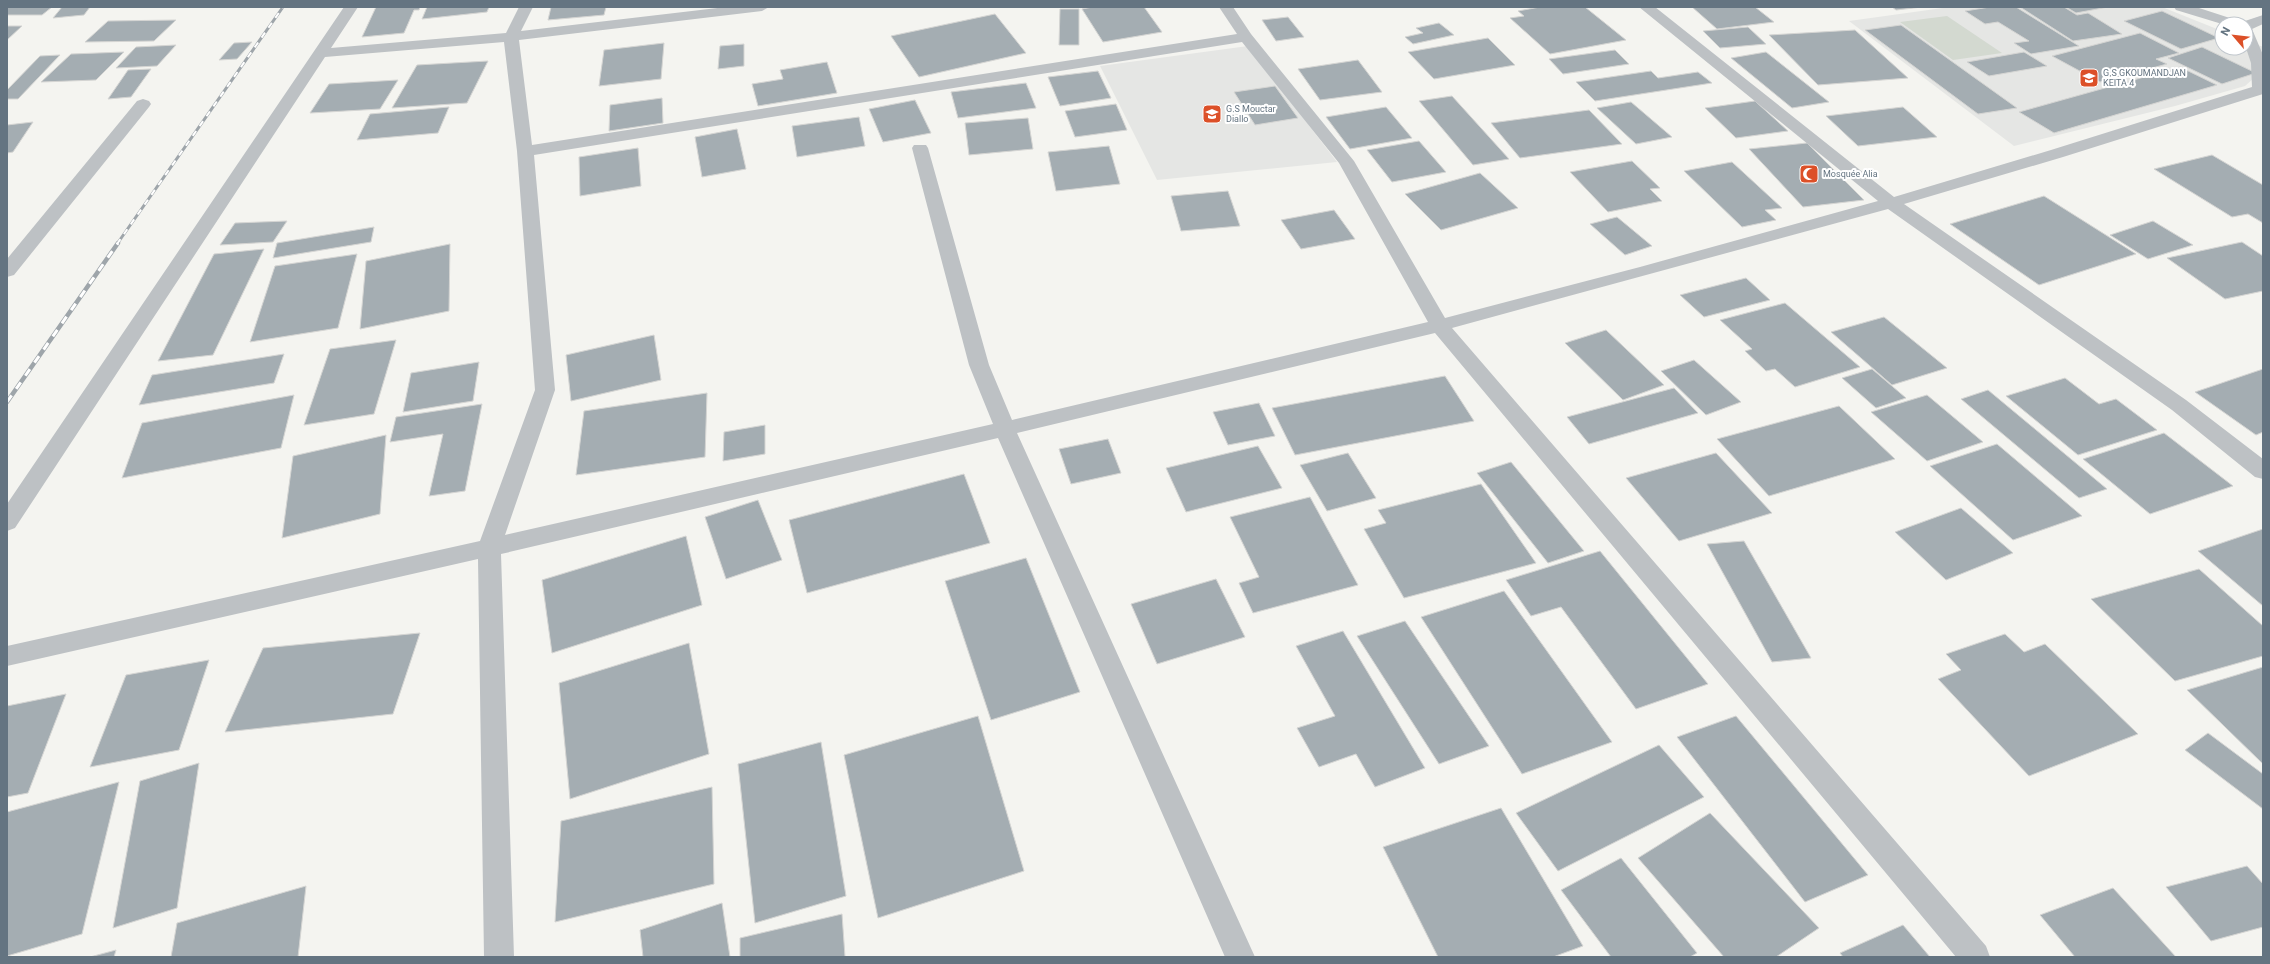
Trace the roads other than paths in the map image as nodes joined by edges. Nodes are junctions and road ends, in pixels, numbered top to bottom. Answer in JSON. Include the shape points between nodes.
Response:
{"nodes":[{"id":1,"x":351,"y":7,"type":"edge"},
{"id":2,"x":526,"y":7,"type":"edge"},
{"id":3,"x":762,"y":7,"type":"edge"},
{"id":4,"x":1226,"y":7,"type":"edge"},
{"id":5,"x":1646,"y":7,"type":"edge"},
{"id":6,"x":2181,"y":7,"type":"edge"},
{"id":7,"x":2214,"y":17,"type":"edge"},
{"id":8,"x":511,"y":37,"type":"junction"},
{"id":9,"x":1246,"y":37,"type":"junction"},
{"id":10,"x":2254,"y":51,"type":"edge"},
{"id":11,"x":321,"y":53,"type":"junction"},
{"id":12,"x":2262,"y":91,"type":"edge"},
{"id":13,"x":143,"y":104,"type":"dead end"},
{"id":14,"x":920,"y":148,"type":"dead end"},
{"id":15,"x":525,"y":151,"type":"junction"},
{"id":16,"x":1891,"y":203,"type":"junction"},
{"id":17,"x":7,"y":271,"type":"edge"},
{"id":18,"x":1439,"y":325,"type":"junction"},
{"id":19,"x":1005,"y":429,"type":"junction"},
{"id":20,"x":2263,"y":471,"type":"edge"},
{"id":21,"x":7,"y":522,"type":"edge"},
{"id":22,"x":489,"y":548,"type":"junction"},
{"id":23,"x":7,"y":656,"type":"edge"},
{"id":24,"x":499,"y":957,"type":"edge"},
{"id":25,"x":1240,"y":957,"type":"edge"},
{"id":26,"x":1975,"y":957,"type":"edge"}],
"edges":[{"from":1,"to":11,"type":"street"},
{"from":2,"to":8,"type":"street"},
{"from":3,"to":8,"type":"street"},
{"from":4,"to":9,"type":"street"},
{"from":5,"to":16,"type":"street"},
{"from":6,"to":7,"type":"street"},
{"from":8,"to":11,"type":"street"},
{"from":8,"to":15,"type":"street"},
{"from":9,"to":15,"type":"street"},
{"from":9,"to":18,"type":"street","via":[[1346,161]]},
{"from":10,"to":12,"type":"street","via":[[2259,63]]},
{"from":11,"to":21,"type":"street"},
{"from":12,"to":16,"type":"street"},
{"from":13,"to":17,"type":"street"},
{"from":14,"to":19,"type":"street","via":[[979,366]]},
{"from":15,"to":22,"type":"street","via":[[545,390]]},
{"from":16,"to":18,"type":"street"},
{"from":16,"to":20,"type":"street","via":[[2179,405]]},
{"from":18,"to":19,"type":"street"},
{"from":18,"to":26,"type":"street"},
{"from":19,"to":22,"type":"street"},
{"from":19,"to":25,"type":"street"},
{"from":22,"to":23,"type":"street"},
{"from":22,"to":24,"type":"street"}]}
